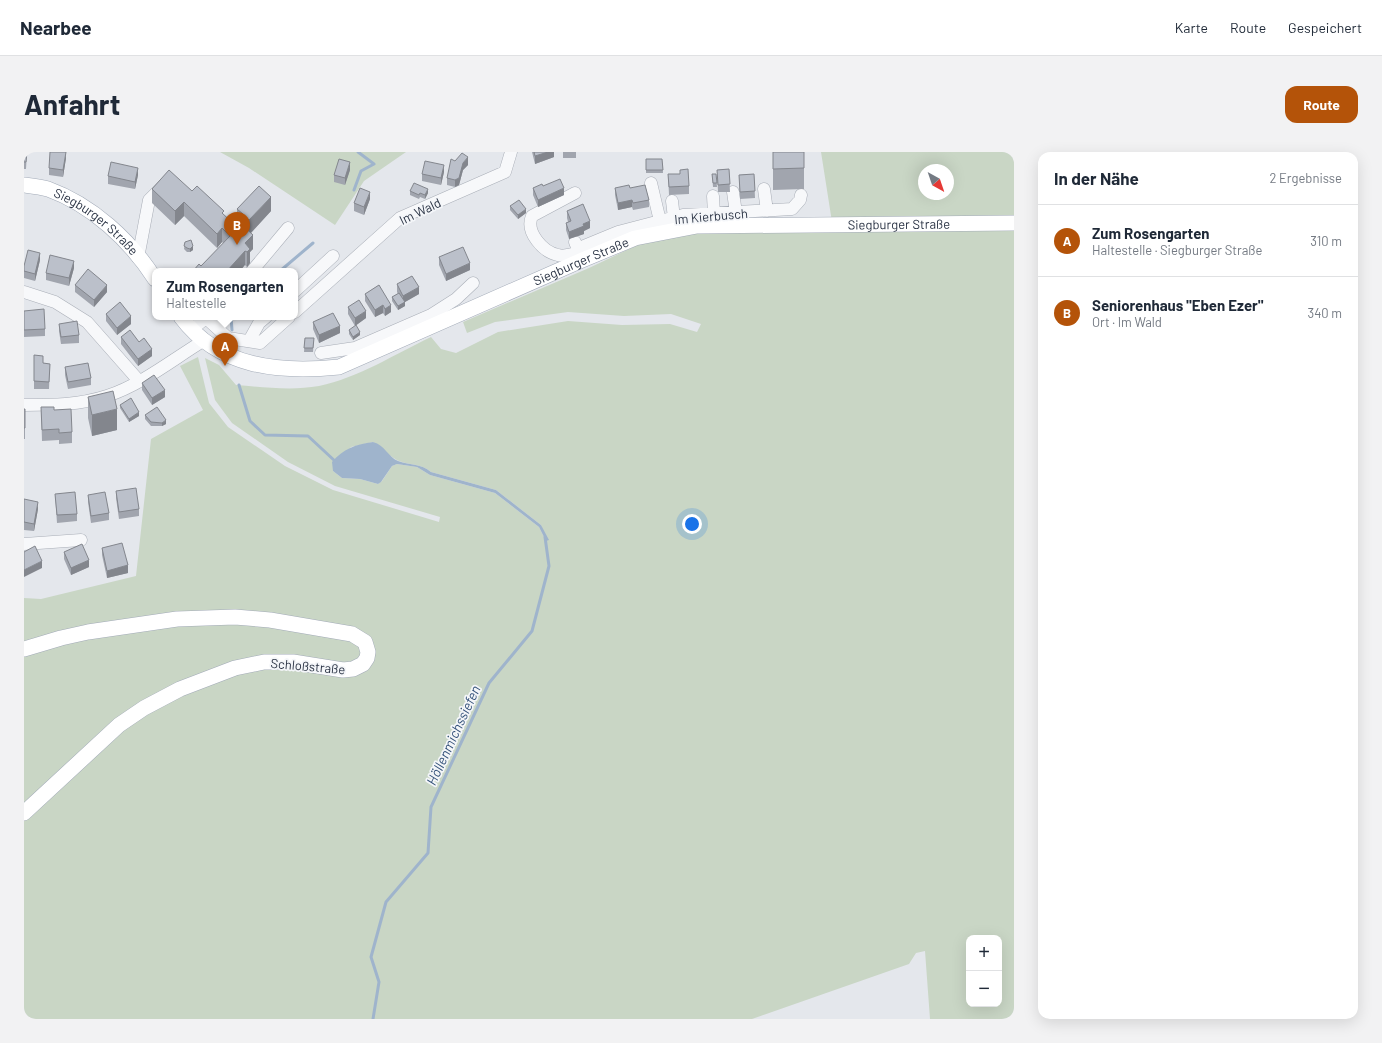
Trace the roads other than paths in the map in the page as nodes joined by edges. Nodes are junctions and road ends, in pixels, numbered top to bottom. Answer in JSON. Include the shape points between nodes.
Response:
{"nodes":[{"id":1,"x":511,"y":152,"type":"edge"},
{"id":2,"x":171,"y":177,"type":"edge"},
{"id":3,"x":651,"y":183,"type":"dead end"},
{"id":4,"x":24,"y":185,"type":"edge"},
{"id":5,"x":764,"y":189,"type":"dead end"},
{"id":6,"x":733,"y":192,"type":"dead end"},
{"id":7,"x":574,"y":193,"type":"dead end"},
{"id":8,"x":801,"y":195,"type":"dead end"},
{"id":9,"x":713,"y":196,"type":"dead end"},
{"id":10,"x":672,"y":201,"type":"dead end"},
{"id":11,"x":767,"y":211,"type":"junction"},
{"id":12,"x":736,"y":213,"type":"junction"},
{"id":13,"x":714,"y":214,"type":"junction"},
{"id":14,"x":674,"y":218,"type":"junction"},
{"id":15,"x":660,"y":221,"type":"junction"},
{"id":16,"x":1014,"y":223,"type":"edge"},
{"id":17,"x":288,"y":228,"type":"dead end"},
{"id":18,"x":578,"y":252,"type":"junction"},
{"id":19,"x":333,"y":256,"type":"dead end"},
{"id":20,"x":138,"y":258,"type":"junction"},
{"id":21,"x":255,"y":268,"type":"edge"},
{"id":22,"x":152,"y":275,"type":"edge"},
{"id":23,"x":473,"y":283,"type":"dead end"},
{"id":24,"x":298,"y":288,"type":"edge"},
{"id":25,"x":24,"y":292,"type":"edge"},
{"id":26,"x":298,"y":309,"type":"edge"},
{"id":27,"x":437,"y":318,"type":"junction"},
{"id":28,"x":182,"y":320,"type":"edge"},
{"id":29,"x":202,"y":320,"type":"edge"},
{"id":30,"x":209,"y":320,"type":"edge"},
{"id":31,"x":262,"y":320,"type":"edge"},
{"id":32,"x":286,"y":320,"type":"edge"},
{"id":33,"x":190,"y":330,"type":"junction"},
{"id":34,"x":203,"y":341,"type":"junction"},
{"id":35,"x":250,"y":341,"type":"junction"},
{"id":36,"x":321,"y":353,"type":"dead end"},
{"id":37,"x":139,"y":381,"type":"junction"},
{"id":38,"x":24,"y":405,"type":"edge"},
{"id":39,"x":81,"y":540,"type":"dead end"},
{"id":40,"x":24,"y":544,"type":"edge"},
{"id":41,"x":24,"y":649,"type":"edge"},
{"id":42,"x":24,"y":813,"type":"edge"}],
"edges":[{"from":1,"to":26,"type":"street","name":"Im Wald","via":[[504,172],[400,218]]},
{"from":2,"to":20,"type":"street","via":[[149,200]]},
{"from":3,"to":15,"type":"street"},
{"from":4,"to":20,"type":"main road","name":"Siegburger Straße","via":[[47,189],[78,203],[120,235]]},
{"from":5,"to":11,"type":"street"},
{"from":6,"to":12,"type":"street"},
{"from":7,"to":18,"type":"street","via":[[532,216],[530,220],[533,234],[548,253],[560,256]]},
{"from":8,"to":11,"type":"street","name":"Im Kierbusch","via":[[792,209]]},
{"from":9,"to":13,"type":"street"},
{"from":10,"to":14,"type":"street"},
{"from":11,"to":12,"type":"street","name":"Im Kierbusch"},
{"from":12,"to":13,"type":"street","name":"Im Kierbusch"},
{"from":13,"to":14,"type":"street","name":"Im Kierbusch","via":[[683,215]]},
{"from":14,"to":15,"type":"street","name":"Im Kierbusch"},
{"from":15,"to":18,"type":"street","name":"Im Kierbusch","via":[[618,232],[584,246]]},
{"from":16,"to":18,"type":"main road","name":"Siegburger Straße","via":[[697,226]]},
{"from":17,"to":21,"type":"street"},
{"from":18,"to":27,"type":"main road","name":"Siegburger Straße"},
{"from":19,"to":24,"type":"street"},
{"from":20,"to":22,"type":"main road","name":"Siegburger Straße"},
{"from":23,"to":27,"type":"street"},
{"from":25,"to":37,"type":"street","via":[[55,302],[87,322]]},
{"from":27,"to":34,"type":"main road","name":"Siegburger Straße","via":[[339,367],[306,370],[268,367],[233,358]]},
{"from":27,"to":36,"type":"street","via":[[355,348]]},
{"from":28,"to":33,"type":"main road","name":"Siegburger Straße"},
{"from":29,"to":33,"type":"street"},
{"from":30,"to":35,"type":"street","via":[[228,338]]},
{"from":31,"to":35,"type":"street"},
{"from":32,"to":35,"type":"street","via":[[260,343]]},
{"from":33,"to":34,"type":"main road","name":"Siegburger Straße"},
{"from":34,"to":37,"type":"street"},
{"from":37,"to":38,"type":"street","via":[[107,396],[82,402]]},
{"from":39,"to":40,"type":"street"},
{"from":41,"to":42,"type":"main road","name":"Schloßstraße","via":[[88,632],[177,619],[234,617],[270,620],[352,634],[365,642],[368,652],[363,664],[353,669],[343,670],[293,662],[264,662],[235,668],[180,689],[119,725]]}]}
